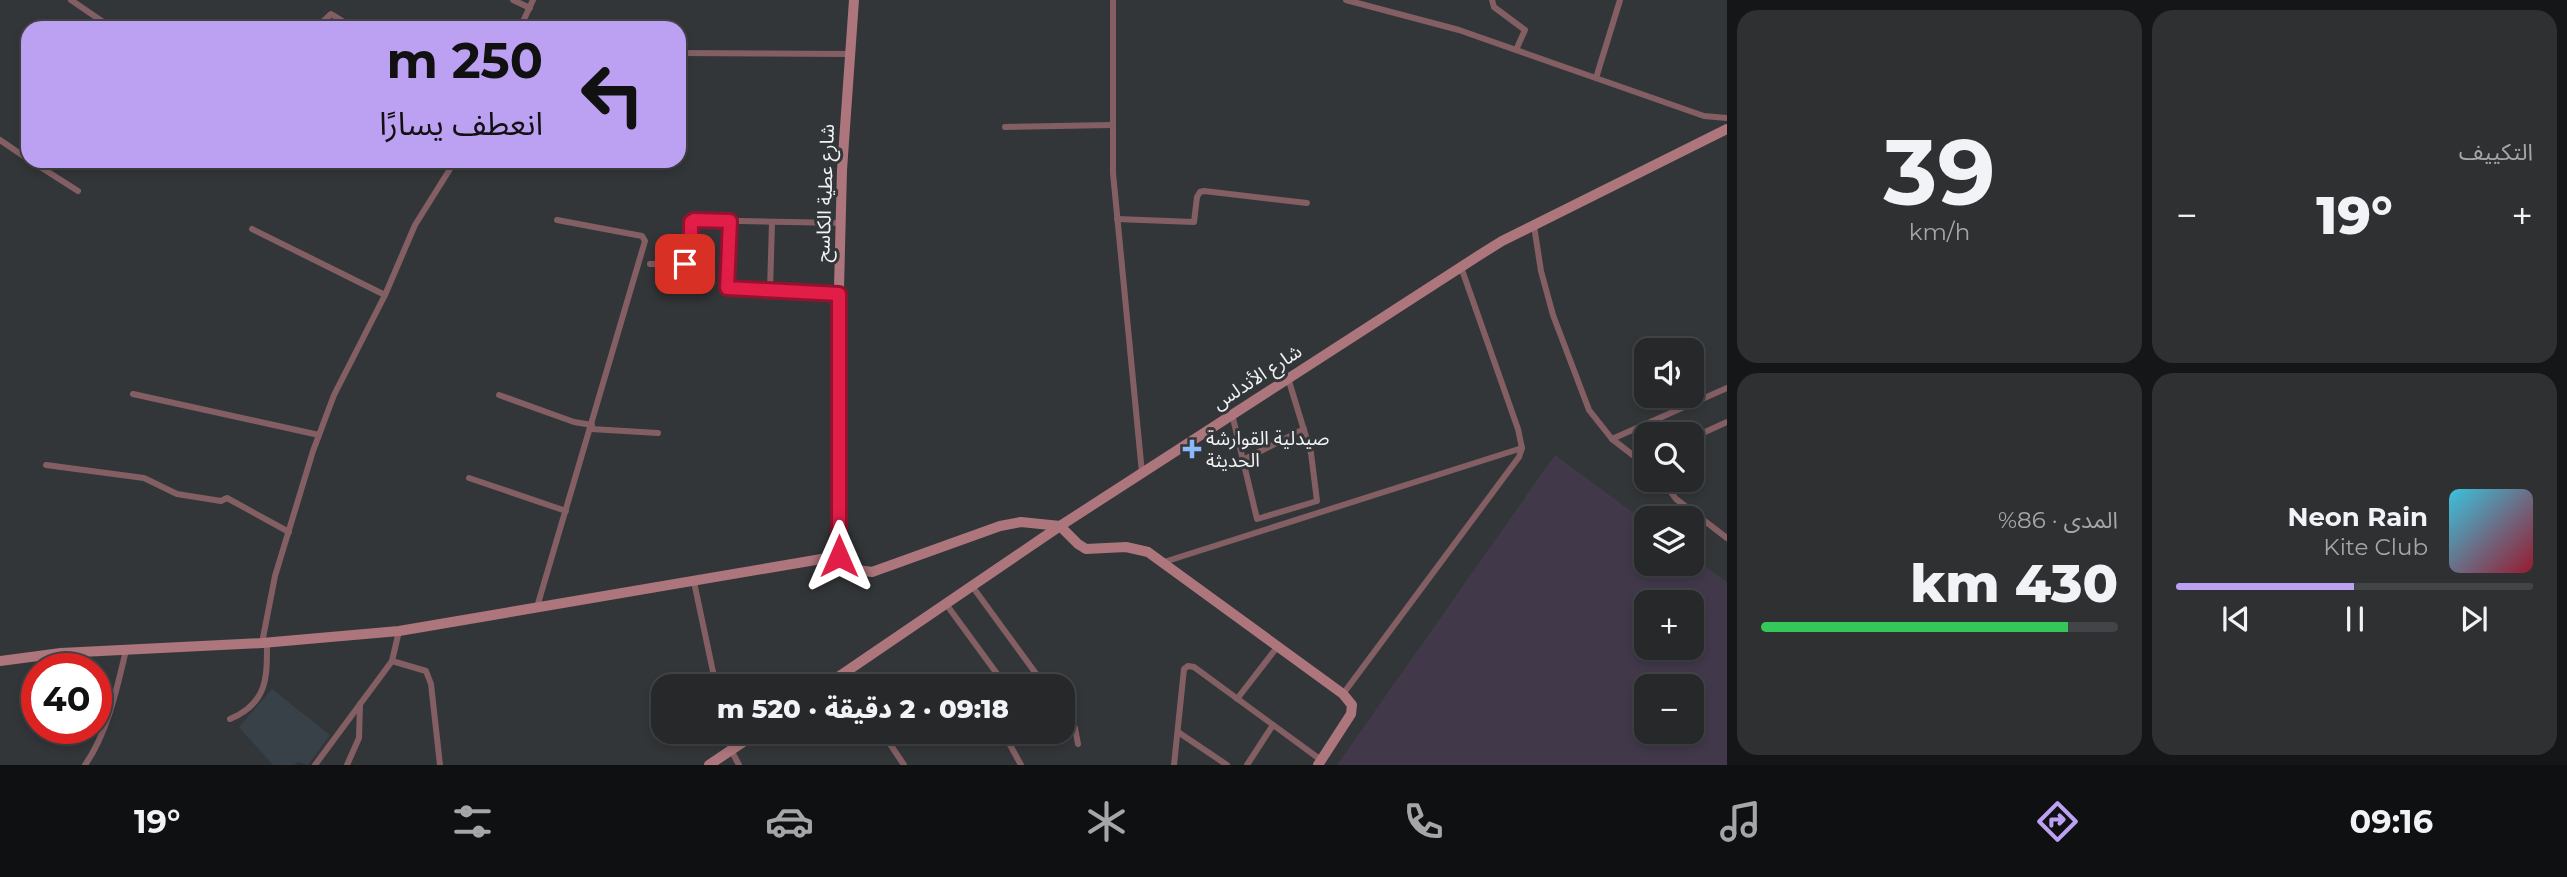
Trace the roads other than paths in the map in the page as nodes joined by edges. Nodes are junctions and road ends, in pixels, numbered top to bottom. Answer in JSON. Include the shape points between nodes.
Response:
{"nodes":[{"id":1,"x":71,"y":0,"type":"edge"},
{"id":2,"x":513,"y":0,"type":"edge"},
{"id":3,"x":533,"y":0,"type":"edge"},
{"id":4,"x":854,"y":0,"type":"edge"},
{"id":5,"x":1113,"y":0,"type":"edge"},
{"id":6,"x":1346,"y":0,"type":"edge"},
{"id":7,"x":1492,"y":0,"type":"edge"},
{"id":8,"x":1620,"y":0,"type":"edge"},
{"id":9,"x":530,"y":8,"type":"junction"},
{"id":10,"x":102,"y":21,"type":"edge"},
{"id":11,"x":324,"y":21,"type":"edge"},
{"id":12,"x":342,"y":21,"type":"edge"},
{"id":13,"x":525,"y":21,"type":"edge"},
{"id":14,"x":1517,"y":50,"type":"junction"},
{"id":15,"x":686,"y":53,"type":"edge"},
{"id":16,"x":850,"y":54,"type":"junction"},
{"id":17,"x":1596,"y":78,"type":"junction"},
{"id":18,"x":1727,"y":118,"type":"edge"},
{"id":19,"x":1112,"y":125,"type":"junction"},
{"id":20,"x":1005,"y":127,"type":"dead end"},
{"id":21,"x":1727,"y":129,"type":"edge"},
{"id":22,"x":0,"y":140,"type":"edge"},
{"id":23,"x":21,"y":154,"type":"edge"},
{"id":24,"x":42,"y":168,"type":"edge"},
{"id":25,"x":451,"y":168,"type":"edge"},
{"id":26,"x":78,"y":191,"type":"dead end"},
{"id":27,"x":1307,"y":203,"type":"dead end"},
{"id":28,"x":1117,"y":219,"type":"junction"},
{"id":29,"x":557,"y":220,"type":"dead end"},
{"id":30,"x":730,"y":221,"type":"junction"},
{"id":31,"x":772,"y":222,"type":"junction"},
{"id":32,"x":841,"y":223,"type":"junction"},
{"id":33,"x":1534,"y":226,"type":"junction"},
{"id":34,"x":252,"y":229,"type":"dead end"},
{"id":35,"x":650,"y":264,"type":"dead end"},
{"id":36,"x":1461,"y":267,"type":"junction"},
{"id":37,"x":770,"y":291,"type":"junction"},
{"id":38,"x":839,"y":294,"type":"junction"},
{"id":39,"x":385,"y":295,"type":"junction"},
{"id":40,"x":1288,"y":378,"type":"junction"},
{"id":41,"x":1727,"y":388,"type":"edge"},
{"id":42,"x":133,"y":394,"type":"dead end"},
{"id":43,"x":499,"y":395,"type":"dead end"},
{"id":44,"x":1232,"y":414,"type":"junction"},
{"id":45,"x":1727,"y":422,"type":"edge"},
{"id":46,"x":591,"y":427,"type":"junction"},
{"id":47,"x":1304,"y":429,"type":"junction"},
{"id":48,"x":658,"y":433,"type":"dead end"},
{"id":49,"x":1704,"y":433,"type":"edge"},
{"id":50,"x":319,"y":435,"type":"junction"},
{"id":51,"x":1612,"y":439,"type":"junction"},
{"id":52,"x":1522,"y":448,"type":"junction"},
{"id":53,"x":1634,"y":454,"type":"edge"},
{"id":54,"x":1243,"y":460,"type":"junction"},
{"id":55,"x":46,"y":465,"type":"dead end"},
{"id":56,"x":1142,"y":472,"type":"junction"},
{"id":57,"x":469,"y":478,"type":"dead end"},
{"id":58,"x":1671,"y":492,"type":"edge"},
{"id":59,"x":566,"y":511,"type":"junction"},
{"id":60,"x":1060,"y":526,"type":"junction"},
{"id":61,"x":289,"y":532,"type":"junction"},
{"id":62,"x":1727,"y":538,"type":"edge"},
{"id":63,"x":839,"y":556,"type":"junction"},
{"id":64,"x":1164,"y":562,"type":"junction"},
{"id":65,"x":694,"y":582,"type":"junction"},
{"id":66,"x":972,"y":586,"type":"junction"},
{"id":67,"x":946,"y":604,"type":"junction"},
{"id":68,"x":536,"y":609,"type":"junction"},
{"id":69,"x":399,"y":631,"type":"junction"},
{"id":70,"x":265,"y":643,"type":"junction"},
{"id":71,"x":1278,"y":646,"type":"junction"},
{"id":72,"x":126,"y":650,"type":"junction"},
{"id":73,"x":0,"y":661,"type":"edge"},
{"id":74,"x":392,"y":661,"type":"junction"},
{"id":75,"x":844,"y":673,"type":"edge"},
{"id":76,"x":713,"y":674,"type":"edge"},
{"id":77,"x":997,"y":674,"type":"edge"},
{"id":78,"x":1036,"y":674,"type":"edge"},
{"id":79,"x":1343,"y":694,"type":"junction"},
{"id":80,"x":1237,"y":699,"type":"junction"},
{"id":81,"x":360,"y":704,"type":"junction"},
{"id":82,"x":230,"y":719,"type":"dead end"},
{"id":83,"x":1273,"y":725,"type":"junction"},
{"id":84,"x":1075,"y":728,"type":"edge"},
{"id":85,"x":1178,"y":732,"type":"junction"},
{"id":86,"x":729,"y":744,"type":"edge"},
{"id":87,"x":740,"y":744,"type":"edge"},
{"id":88,"x":890,"y":744,"type":"edge"},
{"id":89,"x":1010,"y":744,"type":"edge"},
{"id":90,"x":1078,"y":744,"type":"dead end"},
{"id":91,"x":731,"y":750,"type":"junction"},
{"id":92,"x":1319,"y":763,"type":"edge"},
{"id":93,"x":85,"y":765,"type":"edge"},
{"id":94,"x":315,"y":765,"type":"edge"},
{"id":95,"x":347,"y":765,"type":"edge"},
{"id":96,"x":440,"y":765,"type":"edge"},
{"id":97,"x":709,"y":765,"type":"edge"},
{"id":98,"x":739,"y":765,"type":"edge"},
{"id":99,"x":904,"y":765,"type":"edge"},
{"id":100,"x":1021,"y":765,"type":"edge"},
{"id":101,"x":1174,"y":765,"type":"edge"},
{"id":102,"x":1227,"y":765,"type":"edge"},
{"id":103,"x":1247,"y":765,"type":"edge"}],
"edges":[{"from":1,"to":10,"type":"street"},
{"from":2,"to":9,"type":"street"},
{"from":3,"to":9,"type":"street"},
{"from":4,"to":16,"type":"main road","name":"شارع عطية الكاسح"},
{"from":5,"to":19,"type":"street"},
{"from":6,"to":14,"type":"street"},
{"from":7,"to":14,"type":"street","via":[[1494,7],[1525,30]]},
{"from":8,"to":17,"type":"street"},
{"from":9,"to":13,"type":"street"},
{"from":11,"to":12,"type":"street","via":[[331,14]]},
{"from":14,"to":17,"type":"street"},
{"from":15,"to":16,"type":"street"},
{"from":16,"to":32,"type":"main road","name":"شارع عطية الكاسح"},
{"from":17,"to":18,"type":"street","via":[[1704,116]]},
{"from":19,"to":20,"type":"street"},
{"from":19,"to":28,"type":"street"},
{"from":21,"to":33,"type":"main road","name":"شارع الأندلس"},
{"from":22,"to":23,"type":"street"},
{"from":24,"to":26,"type":"street"},
{"from":25,"to":39,"type":"street","via":[[415,225]]},
{"from":27,"to":28,"type":"street","via":[[1204,191],[1197,197],[1194,222]]},
{"from":28,"to":56,"type":"street"},
{"from":29,"to":46,"type":"street","via":[[642,236],[645,241]]},
{"from":30,"to":31,"type":"street"},
{"from":30,"to":35,"type":"street","via":[[691,222],[689,264]]},
{"from":30,"to":37,"type":"street","via":[[727,288]]},
{"from":31,"to":32,"type":"street"},
{"from":31,"to":37,"type":"street"},
{"from":32,"to":38,"type":"main road","name":"شارع عطية الكاسح"},
{"from":33,"to":36,"type":"main road","name":"شارع الأندلس"},
{"from":33,"to":51,"type":"street","via":[[1553,315],[1588,410]]},
{"from":34,"to":39,"type":"street"},
{"from":36,"to":40,"type":"main road","name":"شارع الأندلس"},
{"from":36,"to":52,"type":"street"},
{"from":37,"to":38,"type":"street"},
{"from":38,"to":63,"type":"main road","name":"شارع عطية الكاسح"},
{"from":39,"to":50,"type":"street"},
{"from":40,"to":44,"type":"main road","name":"شارع الأندلس"},
{"from":40,"to":47,"type":"street"},
{"from":41,"to":51,"type":"street"},
{"from":42,"to":50,"type":"street"},
{"from":43,"to":46,"type":"street"},
{"from":44,"to":54,"type":"street"},
{"from":44,"to":56,"type":"main road","name":"شارع الأندلس"},
{"from":45,"to":49,"type":"street"},
{"from":46,"to":48,"type":"street"},
{"from":46,"to":59,"type":"street"},
{"from":47,"to":54,"type":"street"},
{"from":47,"to":54,"type":"street","via":[[1317,501],[1258,519]]},
{"from":50,"to":61,"type":"street"},
{"from":51,"to":53,"type":"street"},
{"from":52,"to":64,"type":"street"},
{"from":52,"to":79,"type":"street"},
{"from":55,"to":61,"type":"street","via":[[144,478],[182,495],[227,498]]},
{"from":56,"to":60,"type":"main road","name":"شارع الأندلس"},
{"from":57,"to":59,"type":"street"},
{"from":58,"to":62,"type":"street"},
{"from":59,"to":68,"type":"street"},
{"from":60,"to":63,"type":"main road","via":[[1021,522],[1000,526],[872,572],[858,570]]},
{"from":60,"to":64,"type":"main road","via":[[1086,550],[1138,548]]},
{"from":60,"to":66,"type":"main road","name":"شارع الأندلس"},
{"from":61,"to":70,"type":"street","via":[[275,576]]},
{"from":63,"to":65,"type":"main road"},
{"from":64,"to":71,"type":"main road"},
{"from":65,"to":68,"type":"main road"},
{"from":65,"to":76,"type":"street"},
{"from":66,"to":67,"type":"main road","name":"شارع الأندلس"},
{"from":66,"to":78,"type":"street"},
{"from":67,"to":75,"type":"main road","name":"شارع الأندلس"},
{"from":67,"to":77,"type":"street"},
{"from":68,"to":69,"type":"main road"},
{"from":69,"to":70,"type":"main road"},
{"from":69,"to":74,"type":"street"},
{"from":70,"to":72,"type":"main road"},
{"from":70,"to":82,"type":"street","via":[[264,687],[247,710]]},
{"from":71,"to":79,"type":"main road"},
{"from":71,"to":80,"type":"street"},
{"from":72,"to":73,"type":"main road"},
{"from":72,"to":93,"type":"street","via":[[116,692]]},
{"from":74,"to":81,"type":"street"},
{"from":74,"to":96,"type":"street","via":[[426,671]]},
{"from":79,"to":92,"type":"main road","via":[[1352,705],[1351,714]]},
{"from":80,"to":83,"type":"street"},
{"from":80,"to":85,"type":"street","via":[[1188,666],[1184,669]]},
{"from":81,"to":94,"type":"street"},
{"from":81,"to":95,"type":"street","via":[[359,738]]},
{"from":83,"to":92,"type":"street"},
{"from":83,"to":103,"type":"street"},
{"from":84,"to":90,"type":"street"},
{"from":85,"to":101,"type":"street"},
{"from":85,"to":102,"type":"street"},
{"from":86,"to":91,"type":"street"},
{"from":87,"to":91,"type":"main road"},
{"from":88,"to":99,"type":"street"},
{"from":89,"to":100,"type":"street"},
{"from":91,"to":97,"type":"main road"},
{"from":91,"to":98,"type":"street"}]}
